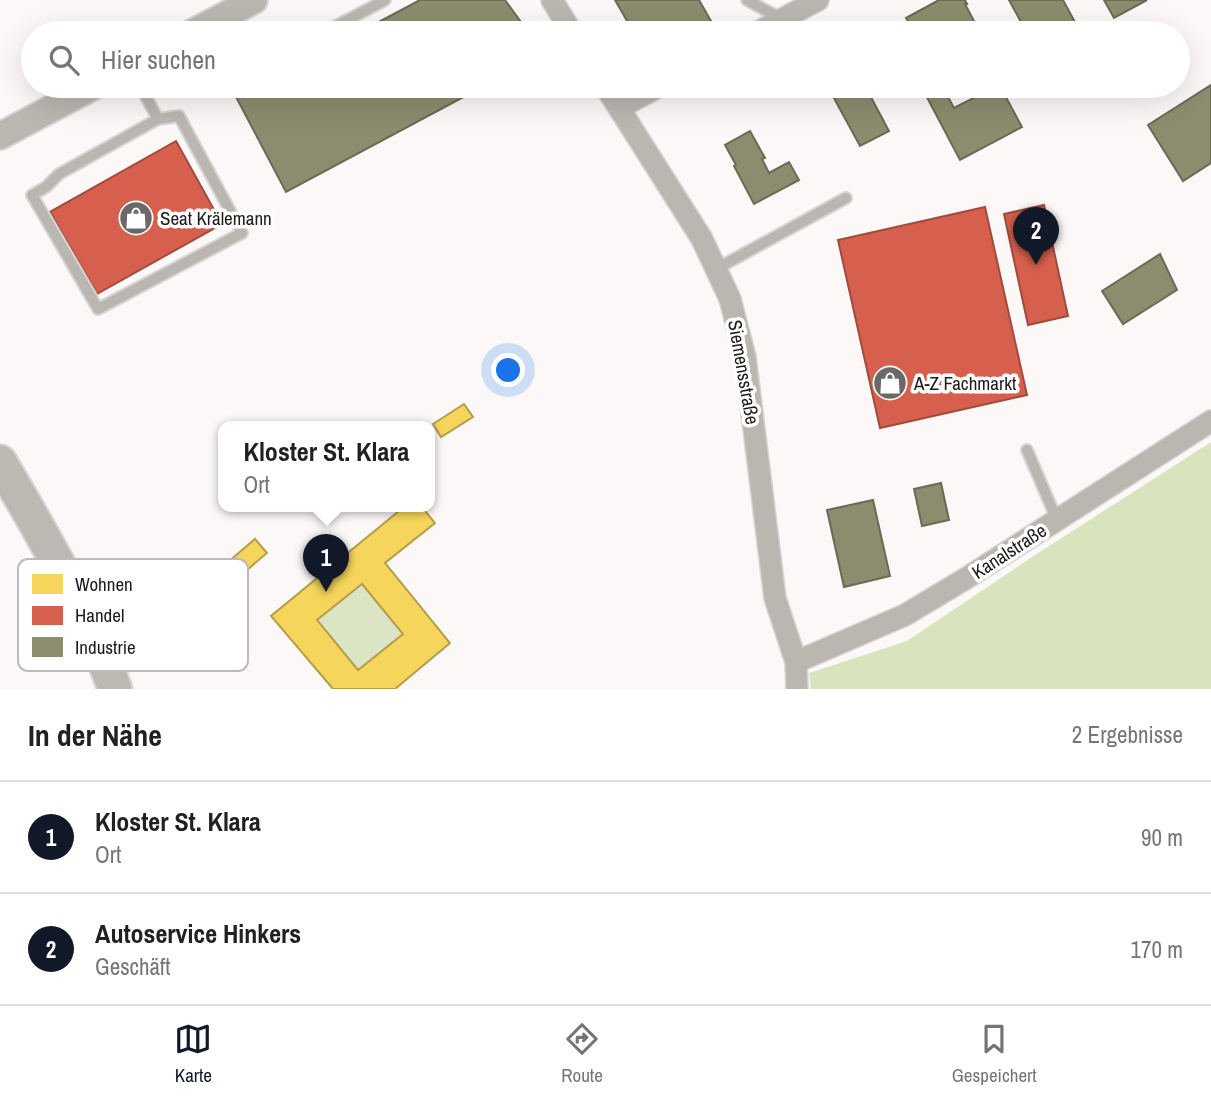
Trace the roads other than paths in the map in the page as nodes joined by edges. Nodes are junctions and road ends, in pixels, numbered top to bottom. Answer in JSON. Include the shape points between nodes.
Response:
{"nodes":[{"id":1,"x":254,"y":0,"type":"edge"},
{"id":2,"x":385,"y":0,"type":"edge"},
{"id":3,"x":552,"y":0,"type":"edge"},
{"id":4,"x":747,"y":0,"type":"edge"},
{"id":5,"x":818,"y":0,"type":"edge"},
{"id":6,"x":782,"y":19,"type":"junction"},
{"id":7,"x":217,"y":21,"type":"edge"},
{"id":8,"x":346,"y":21,"type":"edge"},
{"id":9,"x":565,"y":21,"type":"edge"},
{"id":10,"x":778,"y":21,"type":"edge"},
{"id":11,"x":70,"y":98,"type":"edge"},
{"id":12,"x":147,"y":98,"type":"edge"},
{"id":13,"x":613,"y":98,"type":"edge"},
{"id":14,"x":638,"y":98,"type":"edge"},
{"id":15,"x":619,"y":108,"type":"junction"},
{"id":16,"x":158,"y":119,"type":"junction"},
{"id":17,"x":1,"y":133,"type":"edge"},
{"id":18,"x":846,"y":198,"type":"dead end"},
{"id":19,"x":716,"y":269,"type":"junction"},
{"id":20,"x":1211,"y":421,"type":"edge"},
{"id":21,"x":1027,"y":450,"type":"dead end"},
{"id":22,"x":0,"y":462,"type":"edge"},
{"id":23,"x":1057,"y":520,"type":"junction"},
{"id":24,"x":55,"y":559,"type":"edge"},
{"id":25,"x":796,"y":662,"type":"junction"},
{"id":26,"x":109,"y":671,"type":"edge"},
{"id":27,"x":115,"y":689,"type":"edge"},
{"id":28,"x":797,"y":689,"type":"edge"}],
"edges":[{"from":1,"to":7,"type":"street"},
{"from":2,"to":8,"type":"lane"},
{"from":3,"to":9,"type":"street"},
{"from":4,"to":6,"type":"lane"},
{"from":5,"to":6,"type":"street"},
{"from":6,"to":10,"type":"street"},
{"from":11,"to":17,"type":"street"},
{"from":12,"to":16,"type":"lane"},
{"from":13,"to":15,"type":"street","name":"Siemensstraße"},
{"from":14,"to":15,"type":"street"},
{"from":15,"to":19,"type":"street","name":"Siemensstraße"},
{"from":16,"to":16,"type":"lane","via":[[179,116],[242,233],[98,309],[32,195],[58,174]]},
{"from":18,"to":19,"type":"lane"},
{"from":19,"to":25,"type":"street","name":"Siemensstraße","via":[[730,299],[745,356],[775,598]]},
{"from":20,"to":23,"type":"street","name":"Kanalstraße"},
{"from":21,"to":23,"type":"lane"},
{"from":22,"to":24,"type":"main road"},
{"from":23,"to":25,"type":"street","name":"Kanalstraße","via":[[905,615]]},
{"from":25,"to":28,"type":"street","name":"Siemensstraße"},
{"from":26,"to":27,"type":"main road"}]}
